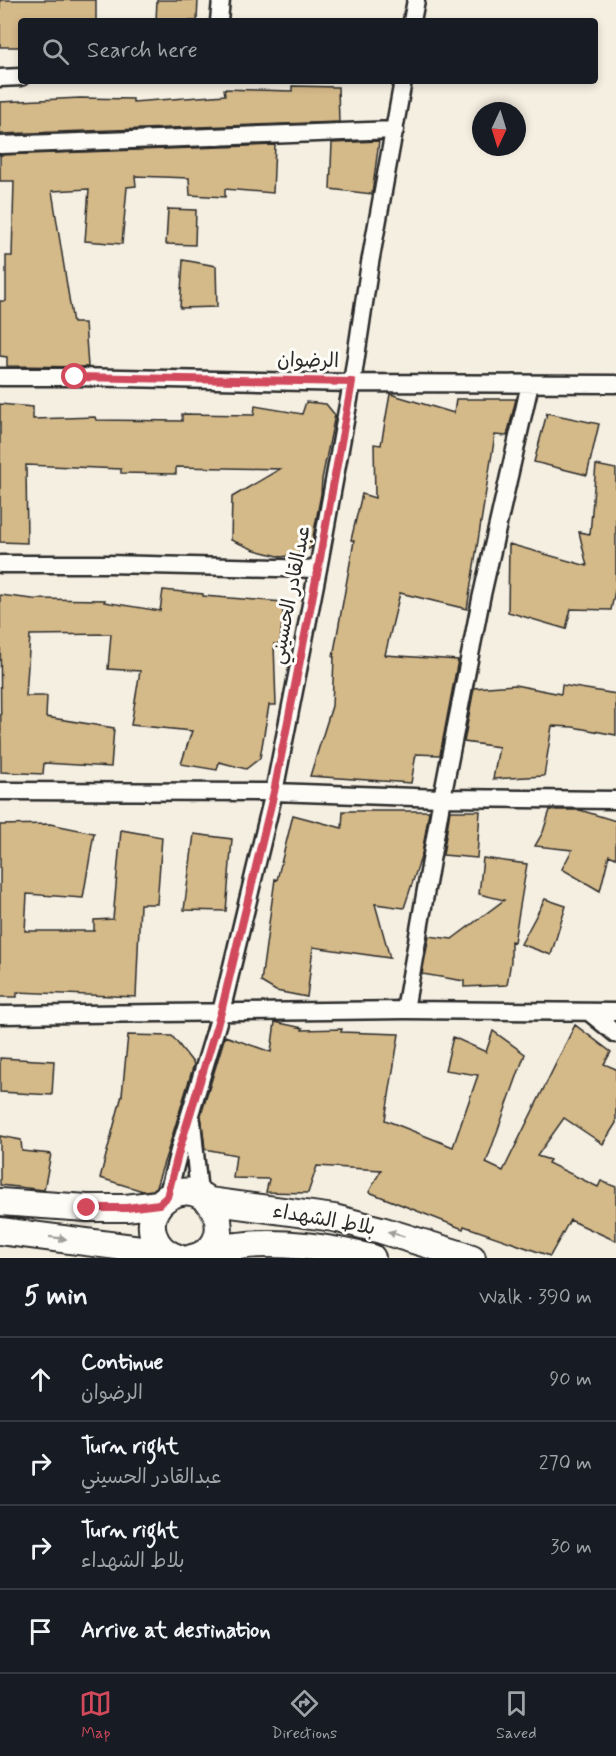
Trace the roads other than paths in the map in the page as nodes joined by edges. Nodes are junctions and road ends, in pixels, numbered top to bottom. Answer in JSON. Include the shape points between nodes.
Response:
{"nodes":[{"id":1,"x":221,"y":0,"type":"edge"},
{"id":2,"x":416,"y":0,"type":"edge"},
{"id":3,"x":219,"y":18,"type":"edge"},
{"id":4,"x":413,"y":18,"type":"edge"},
{"id":5,"x":18,"y":77,"type":"edge"},
{"id":6,"x":0,"y":78,"type":"edge"},
{"id":7,"x":403,"y":84,"type":"edge"},
{"id":8,"x":395,"y":130,"type":"junction"},
{"id":9,"x":0,"y":145,"type":"edge"},
{"id":10,"x":0,"y":377,"type":"edge"},
{"id":11,"x":352,"y":382,"type":"junction"},
{"id":12,"x":530,"y":384,"type":"junction"},
{"id":13,"x":616,"y":384,"type":"edge"},
{"id":14,"x":0,"y":564,"type":"edge"},
{"id":15,"x":318,"y":569,"type":"junction"},
{"id":16,"x":0,"y":791,"type":"edge"},
{"id":17,"x":274,"y":792,"type":"junction"},
{"id":18,"x":442,"y":798,"type":"junction"},
{"id":19,"x":616,"y":800,"type":"edge"},
{"id":20,"x":405,"y":1010,"type":"junction"},
{"id":21,"x":221,"y":1012,"type":"junction"},
{"id":22,"x":589,"y":1012,"type":"junction"},
{"id":23,"x":616,"y":1012,"type":"edge"},
{"id":24,"x":0,"y":1015,"type":"edge"},
{"id":25,"x":616,"y":1034,"type":"edge"},
{"id":26,"x":191,"y":1111,"type":"junction"},
{"id":27,"x":204,"y":1197,"type":"junction"},
{"id":28,"x":163,"y":1201,"type":"junction"},
{"id":29,"x":0,"y":1202,"type":"edge"},
{"id":30,"x":0,"y":1231,"type":"edge"},
{"id":31,"x":185,"y":1256,"type":"edge"},
{"id":32,"x":372,"y":1258,"type":"edge"},
{"id":33,"x":472,"y":1258,"type":"edge"}],
"edges":[{"from":1,"to":3,"type":"street"},
{"from":2,"to":4,"type":"street"},
{"from":5,"to":6,"type":"street"},
{"from":7,"to":8,"type":"street","name":"عبدالقادر الحسيني"},
{"from":8,"to":9,"type":"street"},
{"from":8,"to":11,"type":"street","name":"عبدالقادر الحسيني"},
{"from":10,"to":11,"type":"street","name":"الرضوان"},
{"from":11,"to":12,"type":"street","name":"الرضوان"},
{"from":11,"to":15,"type":"street","name":"عبدالقادر الحسيني"},
{"from":12,"to":13,"type":"street","name":"الرضوان"},
{"from":12,"to":18,"type":"street","via":[[481,599]]},
{"from":14,"to":15,"type":"street"},
{"from":15,"to":17,"type":"street","name":"عبدالقادر الحسيني"},
{"from":16,"to":17,"type":"street"},
{"from":17,"to":18,"type":"street"},
{"from":17,"to":21,"type":"street","name":"عبدالقادر الحسيني"},
{"from":18,"to":19,"type":"street"},
{"from":18,"to":20,"type":"street"},
{"from":20,"to":21,"type":"street"},
{"from":20,"to":22,"type":"street"},
{"from":21,"to":24,"type":"street"},
{"from":21,"to":26,"type":"street","name":"عبدالقادر الحسيني"},
{"from":22,"to":23,"type":"street"},
{"from":22,"to":25,"type":"street"},
{"from":26,"to":27,"type":"street","name":"عبدالقادر الحسيني"},
{"from":26,"to":28,"type":"street","name":"عبدالقادر الحسيني"},
{"from":27,"to":28,"type":"main road","via":[[187,1192]]},
{"from":27,"to":31,"type":"main road","via":[[216,1210],[218,1233],[214,1244]]},
{"from":33,"to":27,"type":"main road","name":"بلاط الشهداء","one_way":true,"via":[[334,1218]]},
{"from":28,"to":29,"type":"main road","via":[[126,1208]]},
{"from":28,"to":31,"type":"main road","via":[[154,1213],[153,1234],[157,1244]]},
{"from":30,"to":31,"type":"main road","one_way":true},
{"from":31,"to":32,"type":"main road","via":[[237,1246],[282,1244]]}]}
